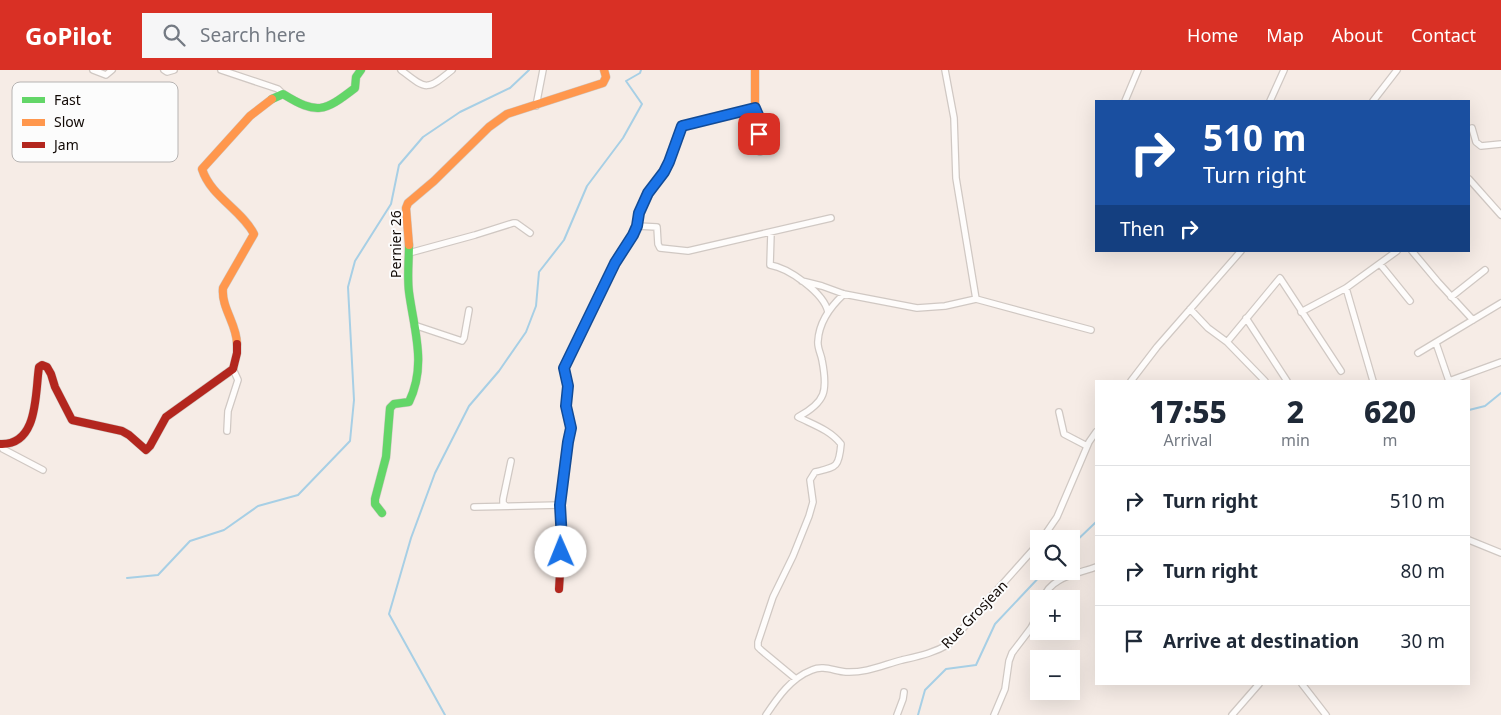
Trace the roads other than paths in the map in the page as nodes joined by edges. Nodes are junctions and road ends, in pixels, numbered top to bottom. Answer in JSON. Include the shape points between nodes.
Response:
{"nodes":[{"id":1,"x":93,"y":70,"type":"edge"},
{"id":2,"x":112,"y":70,"type":"edge"},
{"id":3,"x":164,"y":70,"type":"edge"},
{"id":4,"x":174,"y":70,"type":"edge"},
{"id":5,"x":221,"y":70,"type":"edge"},
{"id":6,"x":361,"y":70,"type":"edge"},
{"id":7,"x":401,"y":70,"type":"edge"},
{"id":8,"x":452,"y":70,"type":"edge"},
{"id":9,"x":543,"y":70,"type":"edge"},
{"id":10,"x":604,"y":70,"type":"edge"},
{"id":11,"x":755,"y":70,"type":"edge"},
{"id":12,"x":945,"y":70,"type":"edge"},
{"id":13,"x":1138,"y":70,"type":"edge"},
{"id":14,"x":1284,"y":70,"type":"edge"},
{"id":15,"x":1397,"y":70,"type":"edge"},
{"id":16,"x":283,"y":94,"type":"junction"},
{"id":17,"x":1125,"y":100,"type":"edge"},
{"id":18,"x":1270,"y":100,"type":"edge"},
{"id":19,"x":1374,"y":100,"type":"edge"},
{"id":20,"x":536,"y":106,"type":"junction"},
{"id":21,"x":755,"y":108,"type":"junction"},
{"id":22,"x":1472,"y":128,"type":"dead end"},
{"id":23,"x":1501,"y":144,"type":"edge"},
{"id":24,"x":760,"y":152,"type":"dead end"},
{"id":25,"x":1470,"y":180,"type":"edge"},
{"id":26,"x":1501,"y":215,"type":"edge"},
{"id":27,"x":831,"y":218,"type":"dead end"},
{"id":28,"x":637,"y":226,"type":"junction"},
{"id":29,"x":530,"y":233,"type":"dead end"},
{"id":30,"x":771,"y":233,"type":"junction"},
{"id":31,"x":1240,"y":252,"type":"edge"},
{"id":32,"x":1396,"y":252,"type":"edge"},
{"id":33,"x":1413,"y":252,"type":"edge"},
{"id":34,"x":409,"y":253,"type":"junction"},
{"id":35,"x":1380,"y":264,"type":"junction"},
{"id":36,"x":1485,"y":270,"type":"dead end"},
{"id":37,"x":802,"y":281,"type":"junction"},
{"id":38,"x":1346,"y":288,"type":"junction"},
{"id":39,"x":844,"y":294,"type":"junction"},
{"id":40,"x":1451,"y":297,"type":"junction"},
{"id":41,"x":976,"y":299,"type":"junction"},
{"id":42,"x":1410,"y":301,"type":"dead end"},
{"id":43,"x":1501,"y":303,"type":"edge"},
{"id":44,"x":1190,"y":309,"type":"junction"},
{"id":45,"x":469,"y":310,"type":"dead end"},
{"id":46,"x":828,"y":312,"type":"junction"},
{"id":47,"x":1301,"y":312,"type":"junction"},
{"id":48,"x":1246,"y":318,"type":"junction"},
{"id":49,"x":1473,"y":320,"type":"junction"},
{"id":50,"x":414,"y":325,"type":"junction"},
{"id":51,"x":1091,"y":330,"type":"dead end"},
{"id":52,"x":1227,"y":342,"type":"junction"},
{"id":53,"x":1436,"y":343,"type":"junction"},
{"id":54,"x":1418,"y":353,"type":"dead end"},
{"id":55,"x":1501,"y":362,"type":"edge"},
{"id":56,"x":233,"y":369,"type":"junction"},
{"id":57,"x":1341,"y":371,"type":"dead end"},
{"id":58,"x":1132,"y":380,"type":"edge"},
{"id":59,"x":1265,"y":380,"type":"edge"},
{"id":60,"x":1286,"y":380,"type":"edge"},
{"id":61,"x":1373,"y":380,"type":"edge"},
{"id":62,"x":1449,"y":380,"type":"edge"},
{"id":63,"x":1452,"y":380,"type":"edge"},
{"id":64,"x":1059,"y":412,"type":"dead end"},
{"id":65,"x":227,"y":431,"type":"dead end"},
{"id":66,"x":1095,"y":434,"type":"edge"},
{"id":67,"x":0,"y":445,"type":"edge"},
{"id":68,"x":1088,"y":446,"type":"junction"},
{"id":69,"x":511,"y":461,"type":"dead end"},
{"id":70,"x":43,"y":470,"type":"dead end"},
{"id":71,"x":560,"y":505,"type":"junction"},
{"id":72,"x":506,"y":506,"type":"junction"},
{"id":73,"x":474,"y":507,"type":"dead end"},
{"id":74,"x":382,"y":513,"type":"dead end"},
{"id":75,"x":1048,"y":530,"type":"edge"},
{"id":76,"x":1470,"y":540,"type":"edge"},
{"id":77,"x":1030,"y":553,"type":"edge"},
{"id":78,"x":1501,"y":553,"type":"edge"},
{"id":79,"x":1095,"y":567,"type":"edge"},
{"id":80,"x":558,"y":589,"type":"dead end"},
{"id":81,"x":1047,"y":590,"type":"edge"},
{"id":82,"x":1030,"y":629,"type":"edge"},
{"id":83,"x":796,"y":679,"type":"junction"},
{"id":84,"x":1258,"y":685,"type":"edge"},
{"id":85,"x":1303,"y":685,"type":"edge"},
{"id":86,"x":904,"y":692,"type":"dead end"},
{"id":87,"x":766,"y":715,"type":"edge"},
{"id":88,"x":897,"y":715,"type":"edge"},
{"id":89,"x":994,"y":715,"type":"edge"},
{"id":90,"x":1232,"y":715,"type":"edge"},
{"id":91,"x":1326,"y":715,"type":"edge"}],
"edges":[{"from":1,"to":2,"type":"street","via":[[106,75]]},
{"from":3,"to":4,"type":"street"},
{"from":5,"to":16,"type":"street","via":[[278,89]]},
{"from":6,"to":16,"type":"street","via":[[355,88],[320,110]]},
{"from":7,"to":8,"type":"street","via":[[426,86],[435,84]]},
{"from":9,"to":20,"type":"street"},
{"from":10,"to":20,"type":"street","name":"Pernier 26","via":[[606,77],[603,83]]},
{"from":11,"to":21,"type":"street"},
{"from":12,"to":41,"type":"street","via":[[954,118],[956,178]]},
{"from":13,"to":17,"type":"street"},
{"from":14,"to":18,"type":"street"},
{"from":15,"to":19,"type":"street"},
{"from":16,"to":56,"type":"street","via":[[273,97],[242,123],[202,169],[216,192],[251,226],[254,234],[223,288],[222,297],[237,334]]},
{"from":20,"to":34,"type":"street","name":"Pernier 26","via":[[507,114],[489,127],[408,203]]},
{"from":21,"to":24,"type":"street"},
{"from":21,"to":28,"type":"street","via":[[682,126],[664,172],[648,193],[639,213]]},
{"from":22,"to":23,"type":"street","via":[[1478,145]]},
{"from":25,"to":26,"type":"street"},
{"from":27,"to":30,"type":"street"},
{"from":28,"to":30,"type":"street","via":[[657,227],[660,248],[688,251]]},
{"from":28,"to":71,"type":"street","via":[[615,263],[564,368],[571,433]]},
{"from":29,"to":34,"type":"street","via":[[513,223]]},
{"from":30,"to":37,"type":"street","via":[[770,265],[785,269]]},
{"from":31,"to":44,"type":"street"},
{"from":32,"to":35,"type":"street"},
{"from":33,"to":40,"type":"street"},
{"from":34,"to":50,"type":"street","name":"Pernier 26","via":[[407,276]]},
{"from":35,"to":38,"type":"street"},
{"from":35,"to":42,"type":"street"},
{"from":36,"to":40,"type":"street"},
{"from":37,"to":39,"type":"street"},
{"from":37,"to":46,"type":"street","via":[[823,299]]},
{"from":38,"to":47,"type":"street"},
{"from":38,"to":61,"type":"street"},
{"from":39,"to":41,"type":"street","via":[[917,308]]},
{"from":39,"to":46,"type":"street"},
{"from":40,"to":49,"type":"street"},
{"from":41,"to":51,"type":"street"},
{"from":43,"to":49,"type":"street"},
{"from":44,"to":52,"type":"street"},
{"from":44,"to":58,"type":"street"},
{"from":45,"to":50,"type":"street","via":[[462,341]]},
{"from":46,"to":83,"type":"street","via":[[818,342],[826,389],[812,410],[798,417],[838,439],[842,444],[840,458],[830,469],[815,472],[810,480],[813,502],[810,516],[773,596],[758,642],[761,650]]},
{"from":47,"to":48,"type":"street","via":[[1280,278]]},
{"from":47,"to":57,"type":"street"},
{"from":48,"to":52,"type":"street"},
{"from":48,"to":60,"type":"street"},
{"from":49,"to":53,"type":"street"},
{"from":50,"to":74,"type":"street","name":"Pernier 26","via":[[420,355],[418,373],[409,402],[394,404],[390,408],[386,457],[375,499]]},
{"from":52,"to":59,"type":"street"},
{"from":53,"to":54,"type":"street"},
{"from":53,"to":62,"type":"street"},
{"from":55,"to":63,"type":"street"},
{"from":56,"to":65,"type":"street","via":[[238,380],[228,411]]},
{"from":56,"to":67,"type":"street","via":[[166,417],[146,450],[122,431],[83,425],[72,420],[54,387],[51,374],[42,365],[38,367],[32,419],[15,441]]},
{"from":64,"to":68,"type":"street","via":[[1064,434]]},
{"from":66,"to":68,"type":"street"},
{"from":67,"to":70,"type":"street"},
{"from":68,"to":75,"type":"street"},
{"from":69,"to":72,"type":"street","via":[[503,499]]},
{"from":71,"to":72,"type":"street"},
{"from":71,"to":80,"type":"street","via":[[562,541]]},
{"from":72,"to":73,"type":"street"},
{"from":76,"to":78,"type":"street"},
{"from":77,"to":83,"type":"street","name":"Rue Grosjean","via":[[954,639],[937,651],[877,668],[846,672],[813,669]]},
{"from":79,"to":81,"type":"street","via":[[1055,582]]},
{"from":82,"to":89,"type":"street","via":[[1012,653],[1005,689]]},
{"from":83,"to":87,"type":"street","name":"Rue Grosjean"},
{"from":84,"to":90,"type":"street"},
{"from":85,"to":91,"type":"street"},
{"from":86,"to":88,"type":"street"}]}
